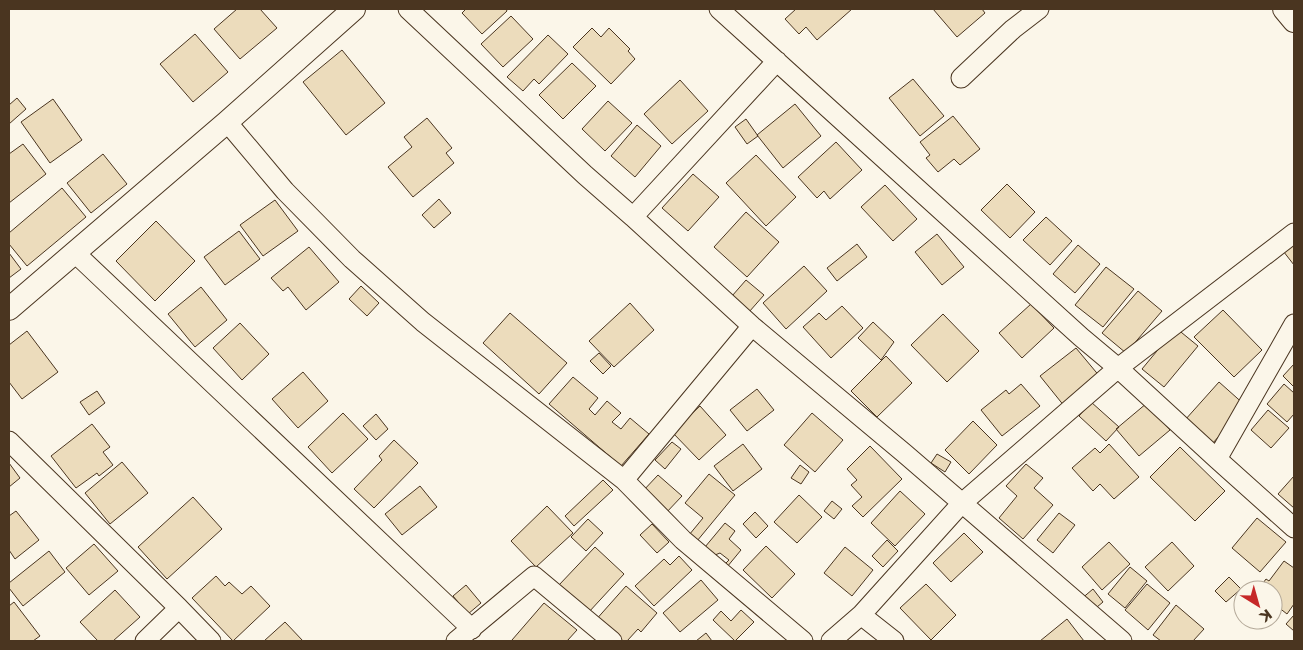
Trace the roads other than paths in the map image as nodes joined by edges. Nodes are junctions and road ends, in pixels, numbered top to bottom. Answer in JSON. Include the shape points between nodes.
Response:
{"nodes":[{"id":1,"x":354,"y":9,"type":"edge"},
{"id":2,"x":408,"y":9,"type":"edge"},
{"id":3,"x":719,"y":9,"type":"edge"},
{"id":4,"x":1039,"y":9,"type":"edge"},
{"id":5,"x":1284,"y":9,"type":"edge"},
{"id":6,"x":1294,"y":21,"type":"edge"},
{"id":7,"x":777,"y":61,"type":"junction"},
{"id":8,"x":961,"y":78,"type":"dead end"},
{"id":9,"x":226,"y":122,"type":"junction"},
{"id":10,"x":633,"y":217,"type":"junction"},
{"id":11,"x":1294,"y":233,"type":"edge"},
{"id":12,"x":74,"y":252,"type":"junction"},
{"id":13,"x":9,"y":309,"type":"edge"},
{"id":14,"x":1294,"y":324,"type":"edge"},
{"id":15,"x":752,"y":326,"type":"junction"},
{"id":16,"x":1118,"y":368,"type":"junction"},
{"id":17,"x":9,"y":441,"type":"edge"},
{"id":18,"x":1217,"y":459,"type":"junction"},
{"id":19,"x":624,"y":480,"type":"junction"},
{"id":20,"x":962,"y":504,"type":"junction"},
{"id":21,"x":1294,"y":528,"type":"edge"},
{"id":22,"x":179,"y":608,"type":"junction"},
{"id":23,"x":860,"y":615,"type":"junction"},
{"id":24,"x":472,"y":629,"type":"junction"},
{"id":25,"x":145,"y":641,"type":"edge"},
{"id":26,"x":210,"y":641,"type":"edge"},
{"id":27,"x":456,"y":641,"type":"edge"},
{"id":28,"x":612,"y":641,"type":"edge"},
{"id":29,"x":803,"y":641,"type":"edge"},
{"id":30,"x":831,"y":641,"type":"edge"},
{"id":31,"x":894,"y":641,"type":"edge"},
{"id":32,"x":1122,"y":641,"type":"edge"}],
"edges":[{"from":1,"to":9,"type":"street"},
{"from":2,"to":10,"type":"street"},
{"from":3,"to":7,"type":"street"},
{"from":4,"to":8,"type":"street"},
{"from":5,"to":6,"type":"street"},
{"from":7,"to":10,"type":"street"},
{"from":7,"to":16,"type":"street"},
{"from":9,"to":12,"type":"street"},
{"from":9,"to":19,"type":"street","via":[[284,191],[352,259],[423,322]]},
{"from":10,"to":15,"type":"street"},
{"from":11,"to":16,"type":"street"},
{"from":12,"to":13,"type":"street"},
{"from":12,"to":24,"type":"street"},
{"from":14,"to":18,"type":"street"},
{"from":15,"to":19,"type":"street"},
{"from":15,"to":20,"type":"street"},
{"from":16,"to":18,"type":"street"},
{"from":16,"to":20,"type":"street"},
{"from":17,"to":22,"type":"street"},
{"from":18,"to":21,"type":"street"},
{"from":19,"to":29,"type":"street","via":[[683,540]]},
{"from":20,"to":23,"type":"street"},
{"from":20,"to":32,"type":"street"},
{"from":22,"to":25,"type":"street"},
{"from":22,"to":26,"type":"street"},
{"from":23,"to":30,"type":"street"},
{"from":23,"to":31,"type":"street"},
{"from":24,"to":27,"type":"street"},
{"from":24,"to":28,"type":"street","via":[[534,576]]}]}
